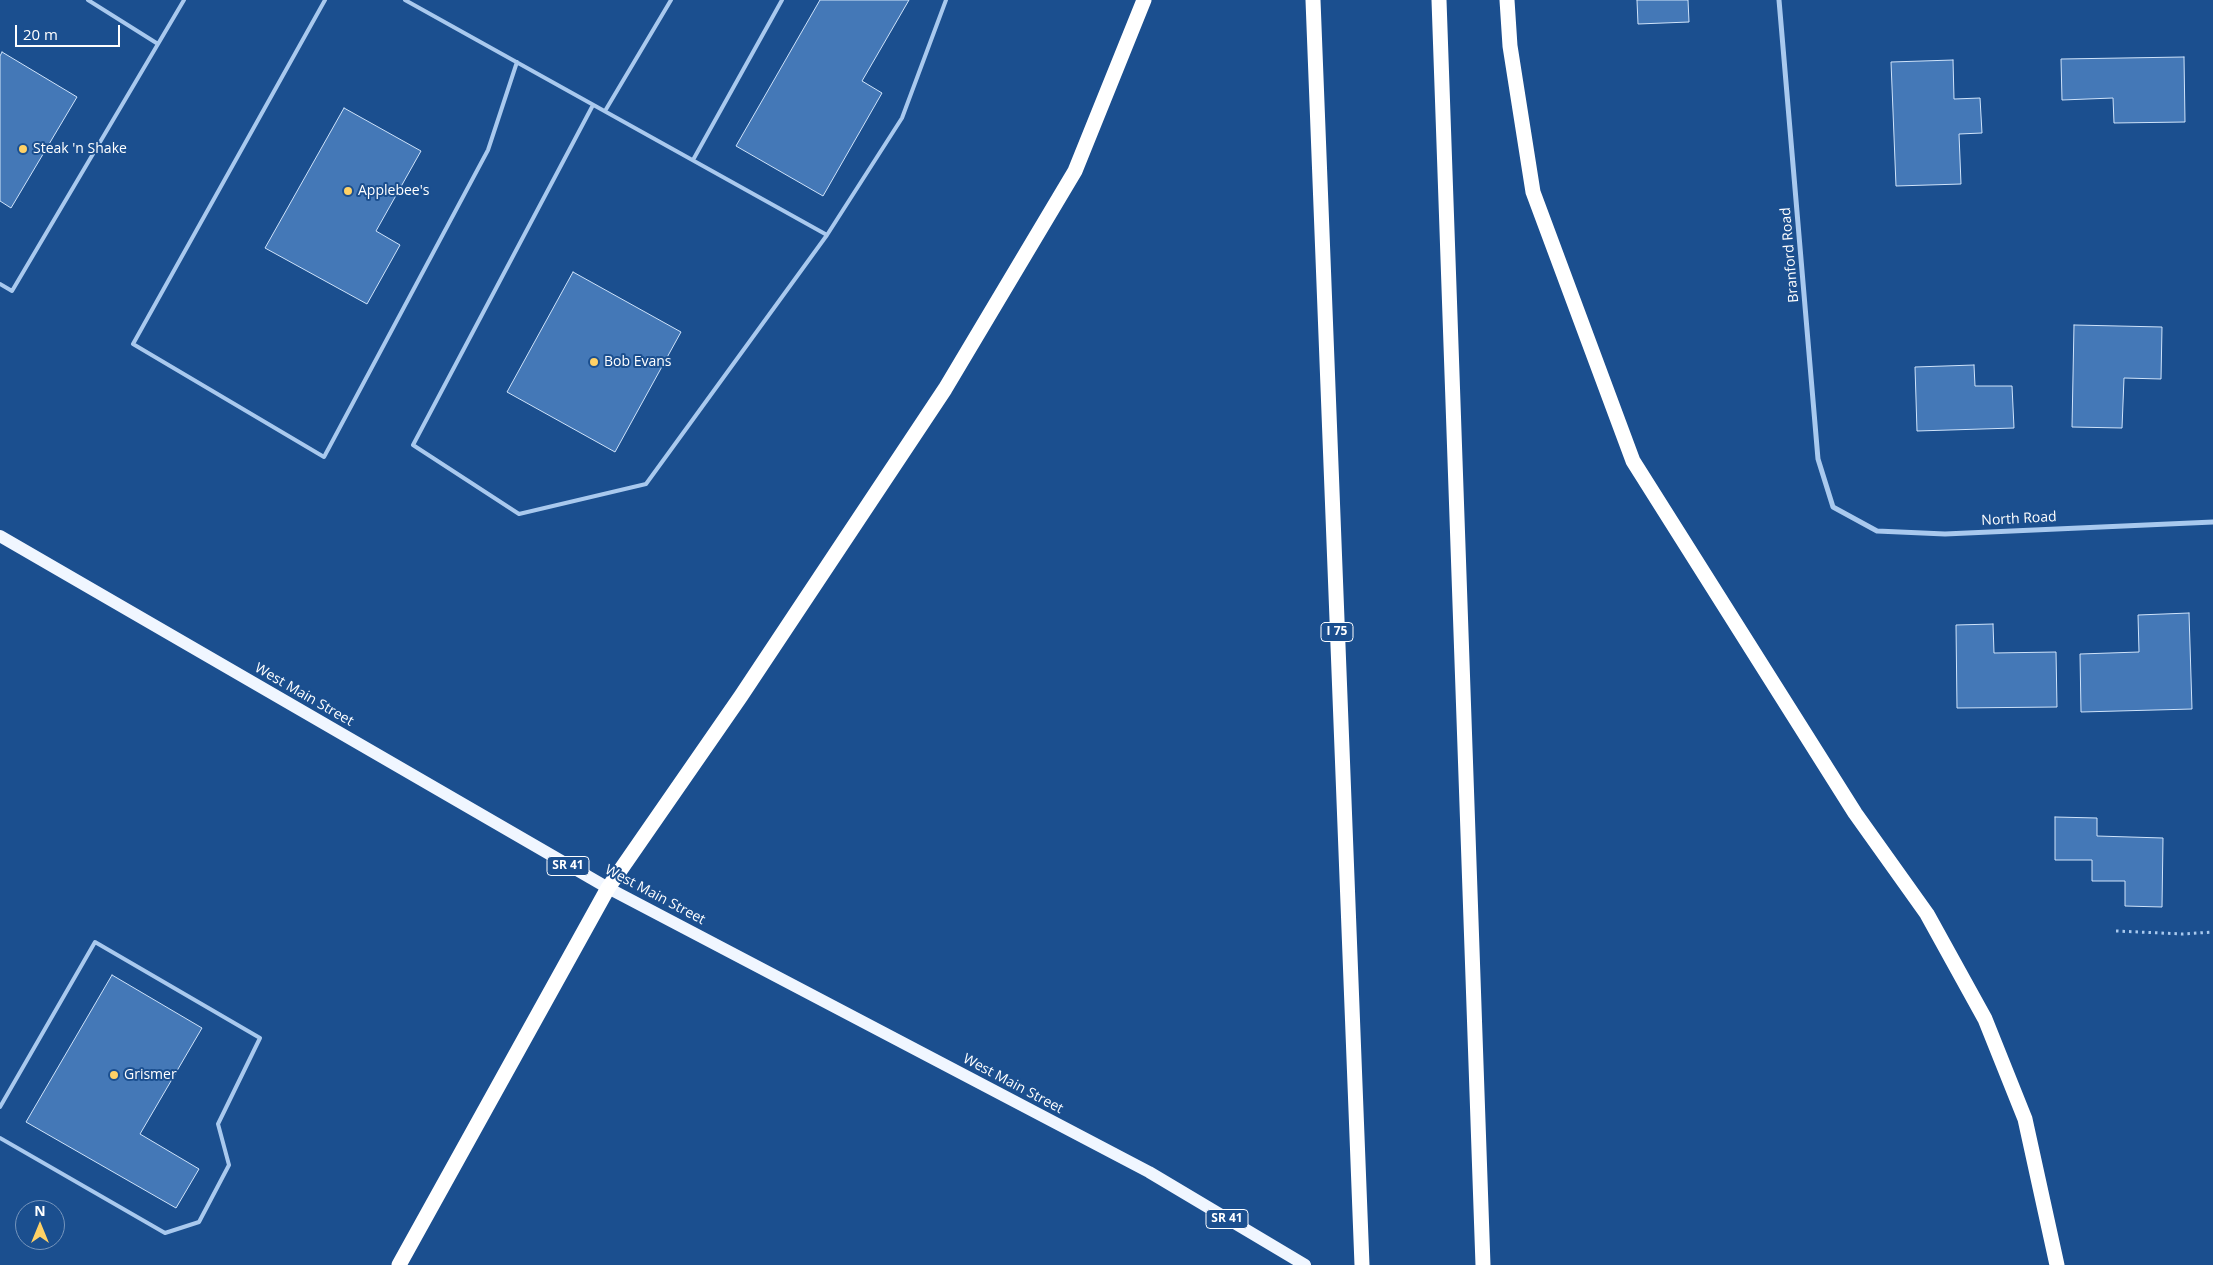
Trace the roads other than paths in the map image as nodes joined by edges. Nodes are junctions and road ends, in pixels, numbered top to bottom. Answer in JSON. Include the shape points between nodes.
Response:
{"nodes":[{"id":1,"x":88,"y":0,"type":"edge"},
{"id":2,"x":184,"y":0,"type":"edge"},
{"id":3,"x":325,"y":0,"type":"edge"},
{"id":4,"x":405,"y":0,"type":"edge"},
{"id":5,"x":672,"y":0,"type":"edge"},
{"id":6,"x":782,"y":0,"type":"edge"},
{"id":7,"x":946,"y":0,"type":"edge"},
{"id":8,"x":1144,"y":0,"type":"edge"},
{"id":9,"x":1313,"y":0,"type":"edge"},
{"id":10,"x":1439,"y":0,"type":"edge"},
{"id":11,"x":1507,"y":0,"type":"edge"},
{"id":12,"x":1779,"y":0,"type":"edge"},
{"id":13,"x":158,"y":44,"type":"junction"},
{"id":14,"x":517,"y":62,"type":"junction"},
{"id":15,"x":593,"y":105,"type":"junction"},
{"id":16,"x":605,"y":111,"type":"junction"},
{"id":17,"x":694,"y":160,"type":"junction"},
{"id":18,"x":827,"y":234,"type":"junction"},
{"id":19,"x":0,"y":284,"type":"edge"},
{"id":20,"x":1833,"y":507,"type":"joint"},
{"id":21,"x":2213,"y":522,"type":"edge"},
{"id":22,"x":0,"y":536,"type":"edge"},
{"id":23,"x":608,"y":888,"type":"junction"},
{"id":24,"x":0,"y":1107,"type":"edge"},
{"id":25,"x":0,"y":1138,"type":"edge"},
{"id":26,"x":399,"y":1265,"type":"edge"},
{"id":27,"x":1305,"y":1265,"type":"edge"},
{"id":28,"x":1362,"y":1265,"type":"edge"},
{"id":29,"x":1483,"y":1265,"type":"edge"},
{"id":30,"x":2057,"y":1265,"type":"edge"}],
"edges":[{"from":1,"to":13,"type":"lane"},
{"from":2,"to":13,"type":"lane"},
{"from":3,"to":14,"type":"lane","via":[[133,344],[324,458],[488,150]]},
{"from":4,"to":14,"type":"lane"},
{"from":5,"to":16,"type":"lane"},
{"from":6,"to":17,"type":"lane"},
{"from":7,"to":18,"type":"lane","via":[[902,118]]},
{"from":8,"to":23,"type":"highway","via":[[1075,171],[945,389],[741,696]]},
{"from":9,"to":28,"type":"highway","number":"I 75"},
{"from":10,"to":29,"type":"highway"},
{"from":11,"to":30,"type":"highway","via":[[1510,46],[1532,192],[1633,461],[1855,812],[1928,914],[1985,1018],[2024,1119]]},
{"from":12,"to":20,"type":"street","name":"Branford Road","via":[[1818,459]]},
{"from":13,"to":19,"type":"lane","via":[[12,291]]},
{"from":14,"to":15,"type":"lane"},
{"from":15,"to":16,"type":"lane"},
{"from":15,"to":18,"type":"lane","via":[[413,445],[519,514],[646,484]]},
{"from":16,"to":17,"type":"lane"},
{"from":17,"to":18,"type":"lane"},
{"from":20,"to":21,"type":"street","name":"North Road","via":[[1877,531],[1945,534]]},
{"from":22,"to":23,"type":"main road","name":"West Main Street","number":"SR 41"},
{"from":23,"to":26,"type":"highway"},
{"from":23,"to":27,"type":"main road","name":"West Main Street","number":"SR 41","via":[[1149,1172]]},
{"from":24,"to":25,"type":"lane","via":[[94,942],[260,1038],[218,1124],[229,1165],[199,1222],[165,1233]]}]}
